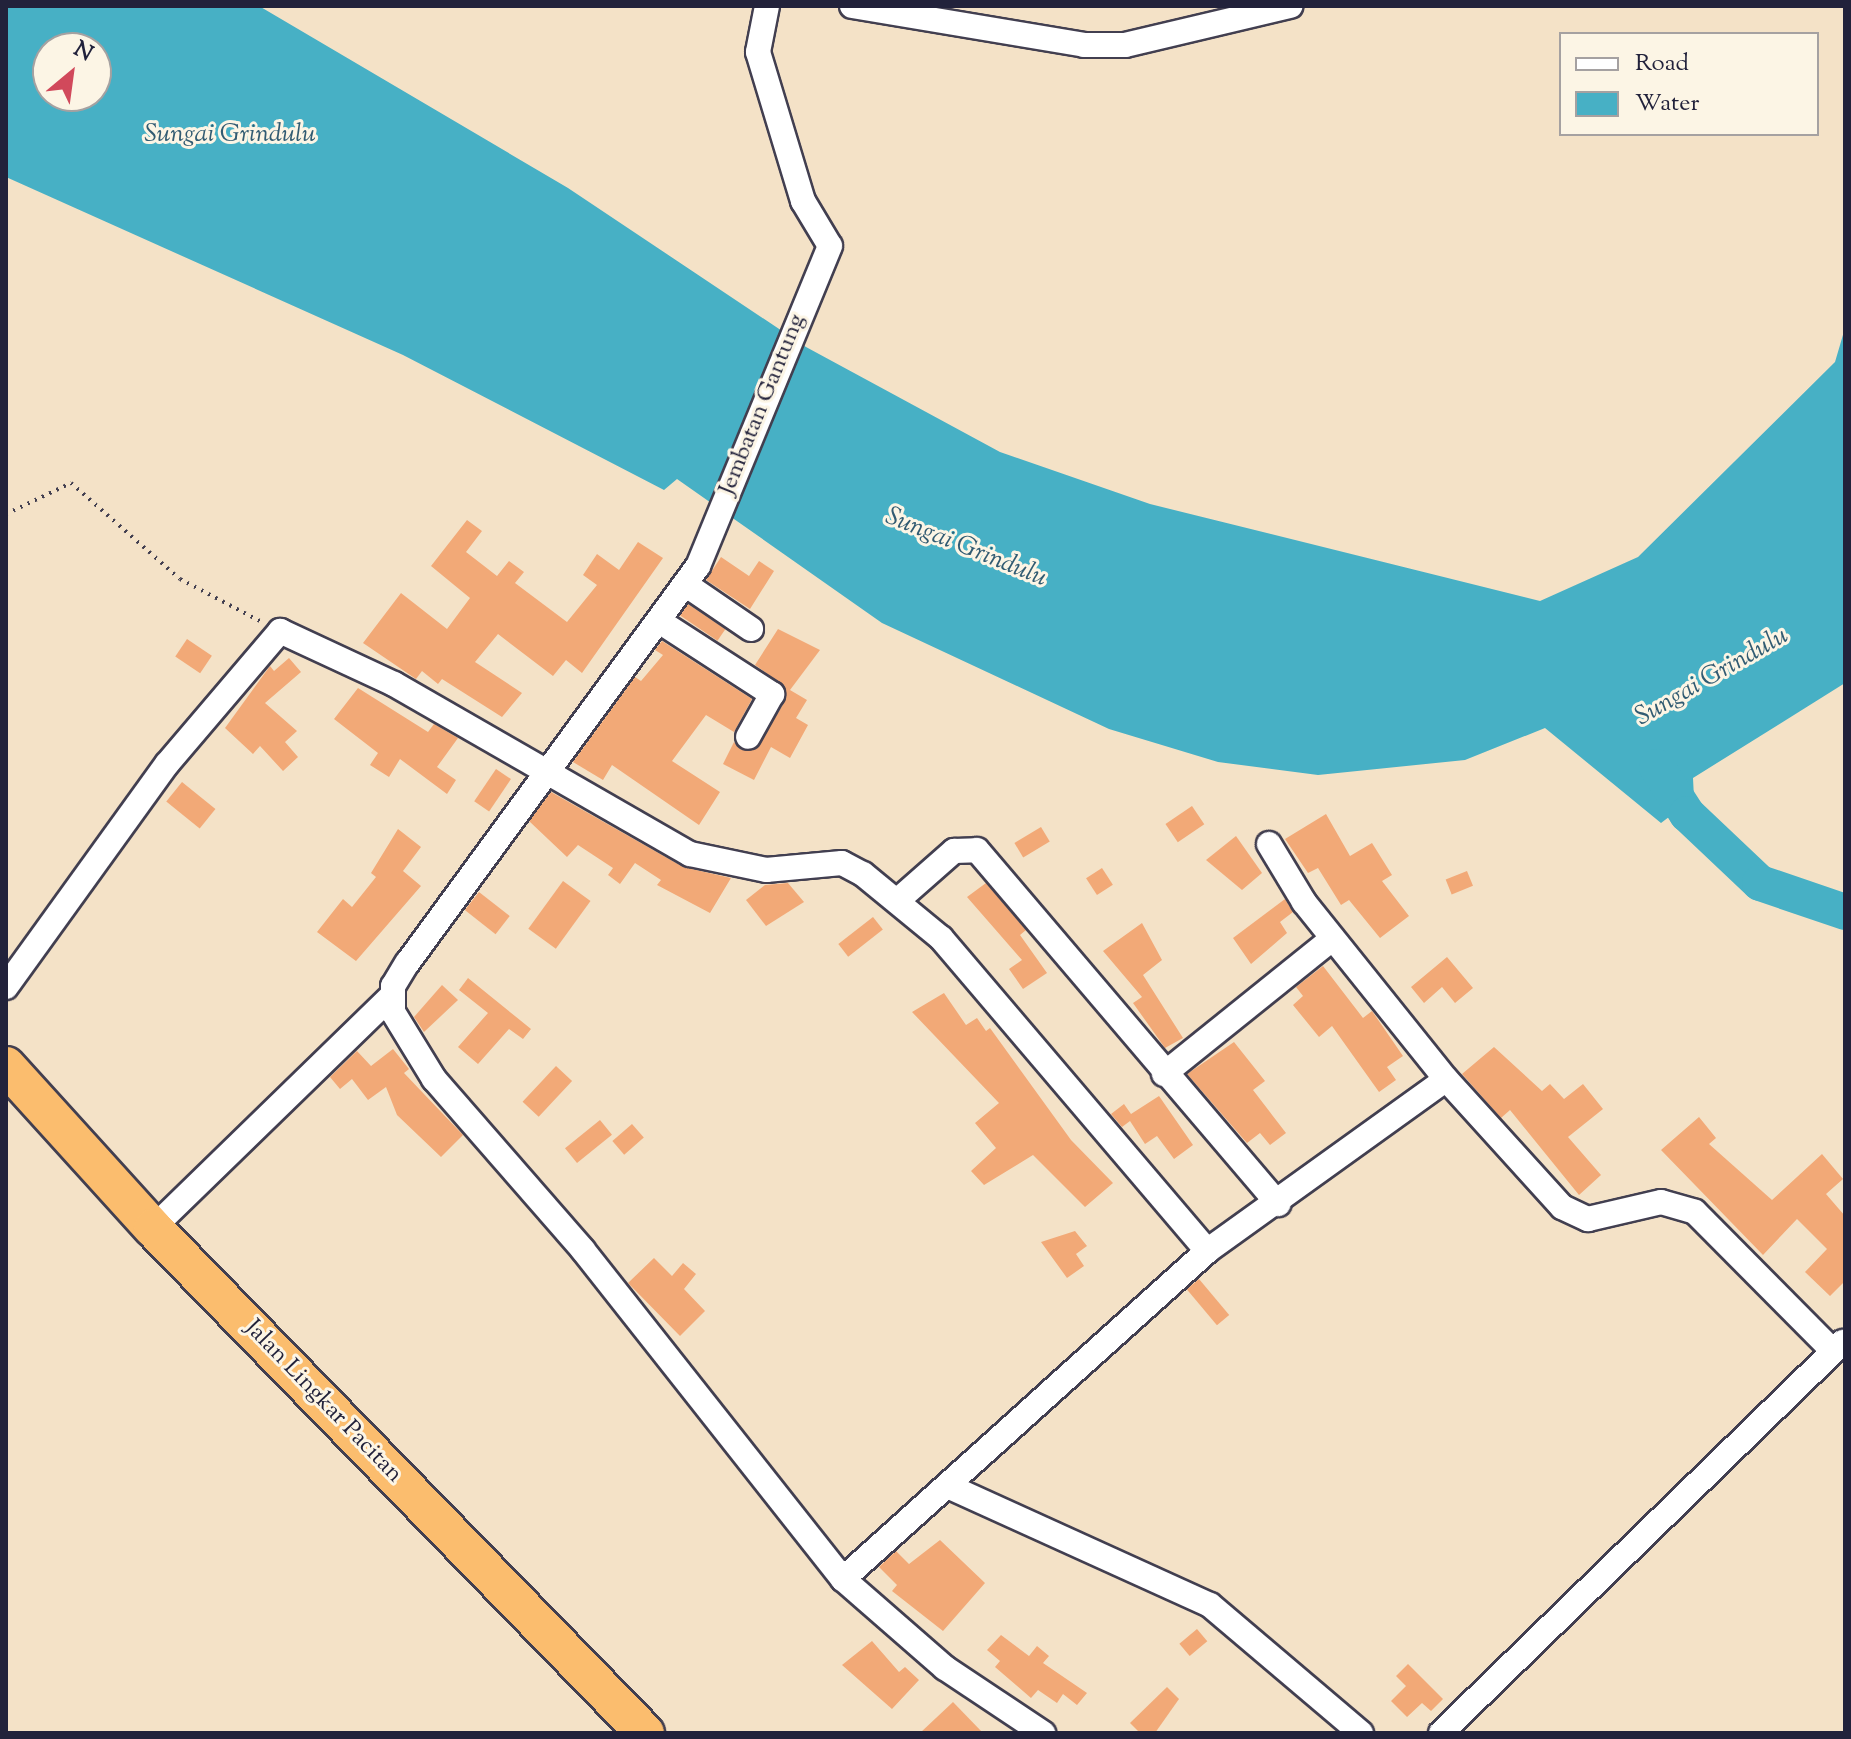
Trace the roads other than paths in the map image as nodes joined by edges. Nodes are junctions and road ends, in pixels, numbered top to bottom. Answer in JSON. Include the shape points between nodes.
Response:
{"nodes":[{"id":1,"x":767,"y":6,"type":"edge"},
{"id":2,"x":852,"y":6,"type":"edge"},
{"id":3,"x":1290,"y":6,"type":"edge"},
{"id":4,"x":685,"y":584,"type":"junction"},
{"id":5,"x":659,"y":621,"type":"junction"},
{"id":6,"x":751,"y":629,"type":"dead end"},
{"id":7,"x":748,"y":737,"type":"dead end"},
{"id":8,"x":547,"y":778,"type":"junction"},
{"id":9,"x":1269,"y":844,"type":"dead end"},
{"id":10,"x":897,"y":901,"type":"junction"},
{"id":11,"x":1332,"y":939,"type":"junction"},
{"id":12,"x":6,"y":987,"type":"edge"},
{"id":13,"x":393,"y":995,"type":"junction"},
{"id":14,"x":6,"y":1066,"type":"edge"},
{"id":15,"x":1164,"y":1074,"type":"junction"},
{"id":16,"x":1446,"y":1079,"type":"junction"},
{"id":17,"x":1278,"y":1204,"type":"junction"},
{"id":18,"x":153,"y":1228,"type":"junction"},
{"id":19,"x":1207,"y":1251,"type":"junction"},
{"id":20,"x":1839,"y":1346,"type":"edge"},
{"id":21,"x":952,"y":1488,"type":"junction"},
{"id":22,"x":843,"y":1579,"type":"junction"},
{"id":23,"x":645,"y":1733,"type":"edge"},
{"id":24,"x":1043,"y":1733,"type":"edge"},
{"id":25,"x":1361,"y":1733,"type":"edge"},
{"id":26,"x":1441,"y":1733,"type":"edge"}],
"edges":[{"from":1,"to":4,"type":"street","name":"Jembatan Gantung","via":[[758,52],[803,201],[827,236],[708,539]]},
{"from":2,"to":3,"type":"street","via":[[1084,45],[1125,45]]},
{"from":4,"to":5,"type":"street","name":"Jembatan Gantung"},
{"from":4,"to":6,"type":"street"},
{"from":5,"to":7,"type":"street","via":[[772,694]]},
{"from":5,"to":8,"type":"street","name":"Jembatan Gantung"},
{"from":8,"to":10,"type":"street","via":[[690,854],[766,870],[842,863]]},
{"from":8,"to":12,"type":"street","via":[[394,684],[280,631],[167,764]]},
{"from":8,"to":13,"type":"street","name":"Jembatan Gantung","via":[[407,963]]},
{"from":9,"to":11,"type":"street"},
{"from":10,"to":15,"type":"street","via":[[954,851],[977,850]]},
{"from":10,"to":19,"type":"street","via":[[941,938]]},
{"from":11,"to":15,"type":"street"},
{"from":11,"to":16,"type":"street"},
{"from":13,"to":18,"type":"street"},
{"from":13,"to":22,"type":"street","via":[[393,1012],[434,1079],[583,1250]]},
{"from":14,"to":18,"type":"highway","name":"Jalan Lingkar Pacitan"},
{"from":15,"to":17,"type":"street"},
{"from":16,"to":17,"type":"street"},
{"from":16,"to":20,"type":"street","via":[[1562,1207],[1588,1219],[1661,1202],[1695,1212]]},
{"from":17,"to":19,"type":"street"},
{"from":18,"to":23,"type":"highway","name":"Jalan Lingkar Pacitan"},
{"from":19,"to":21,"type":"street"},
{"from":20,"to":26,"type":"street"},
{"from":21,"to":22,"type":"street"},
{"from":21,"to":25,"type":"street","via":[[1210,1605]]},
{"from":22,"to":24,"type":"street","via":[[945,1668]]}]}
